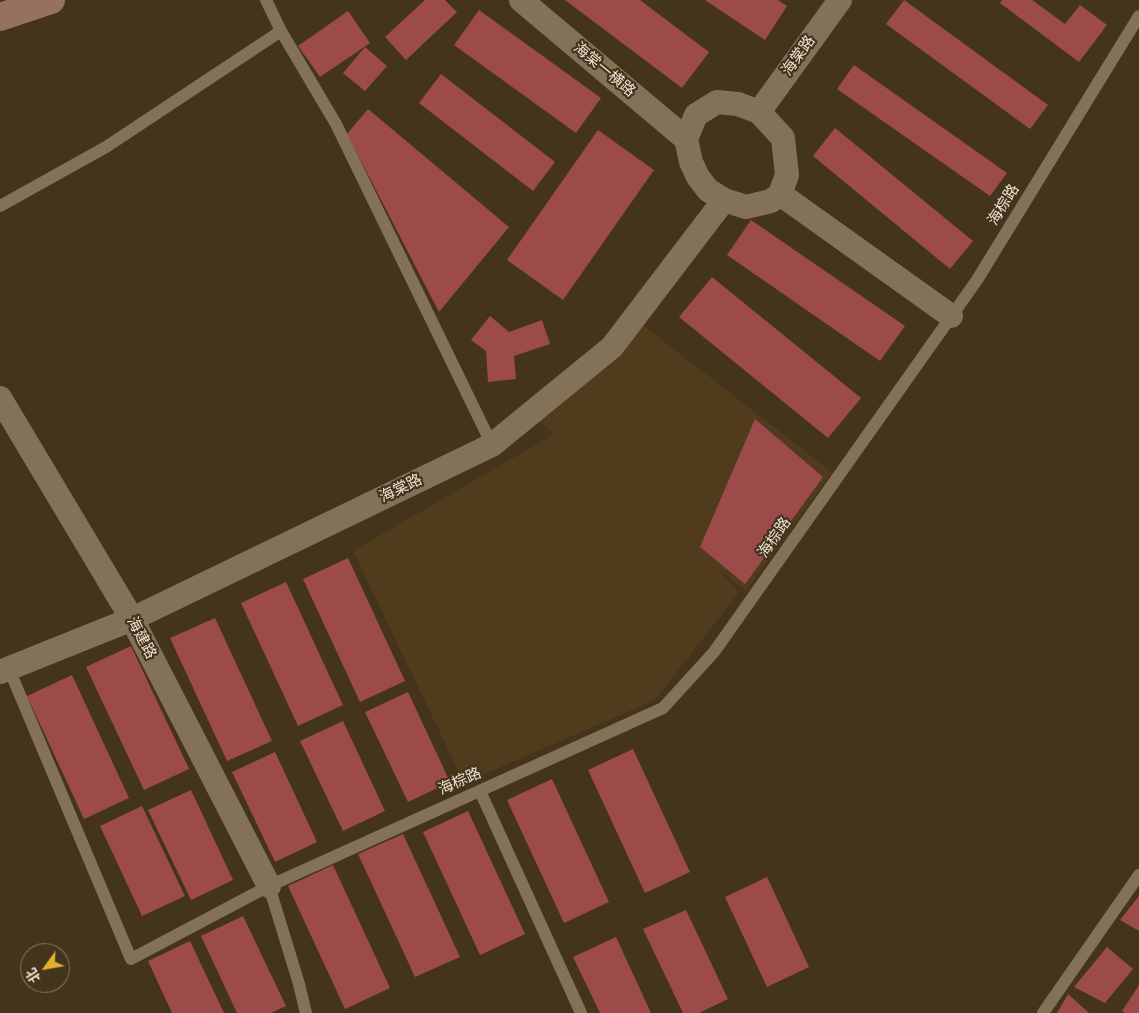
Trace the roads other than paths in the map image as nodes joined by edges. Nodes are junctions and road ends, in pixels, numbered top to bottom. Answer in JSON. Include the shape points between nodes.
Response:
{"nodes":[{"id":1,"x":51,"y":0,"type":"edge"},
{"id":2,"x":266,"y":0,"type":"edge"},
{"id":3,"x":521,"y":0,"type":"edge"},
{"id":4,"x":840,"y":0,"type":"edge"},
{"id":5,"x":1139,"y":16,"type":"edge"},
{"id":6,"x":0,"y":17,"type":"edge"},
{"id":7,"x":281,"y":31,"type":"junction"},
{"id":8,"x":759,"y":112,"type":"junction"},
{"id":9,"x":686,"y":139,"type":"junction"},
{"id":10,"x":780,"y":194,"type":"junction"},
{"id":11,"x":724,"y":200,"type":"junction"},
{"id":12,"x":0,"y":206,"type":"edge"},
{"id":13,"x":952,"y":316,"type":"junction"},
{"id":14,"x":0,"y":398,"type":"edge"},
{"id":15,"x":492,"y":445,"type":"junction"},
{"id":16,"x":132,"y":619,"type":"junction"},
{"id":17,"x":4,"y":671,"type":"edge"},
{"id":18,"x":480,"y":791,"type":"junction"},
{"id":19,"x":1139,"y":876,"type":"edge"},
{"id":20,"x":269,"y":886,"type":"junction"},
{"id":21,"x":306,"y":1013,"type":"edge"},
{"id":22,"x":581,"y":1013,"type":"edge"},
{"id":23,"x":1043,"y":1013,"type":"edge"}],
"edges":[{"from":1,"to":6,"type":"street"},
{"from":2,"to":7,"type":"lane"},
{"from":3,"to":9,"type":"street","name":"海棠一横路"},
{"from":4,"to":8,"type":"street","name":"海棠路"},
{"from":5,"to":13,"type":"lane","name":"海棕路"},
{"from":7,"to":12,"type":"lane","via":[[106,147]]},
{"from":7,"to":15,"type":"lane","via":[[336,124]]},
{"from":8,"to":9,"type":"street","via":[[738,104],[717,102],[696,115]]},
{"from":8,"to":10,"type":"street","via":[[784,138],[787,176]]},
{"from":9,"to":11,"type":"street","via":[[698,177],[708,190]]},
{"from":10,"to":11,"type":"street","via":[[771,201],[746,207]]},
{"from":10,"to":13,"type":"street"},
{"from":11,"to":15,"type":"street","name":"海棠路","via":[[612,347]]},
{"from":13,"to":18,"type":"lane","name":"海棕路","via":[[714,652],[663,708]]},
{"from":14,"to":16,"type":"street","name":"海建路"},
{"from":15,"to":16,"type":"street","name":"海棠路"},
{"from":16,"to":17,"type":"street","name":"海棠路"},
{"from":16,"to":20,"type":"street","name":"海建路"},
{"from":17,"to":20,"type":"lane","name":"海棕路","via":[[131,959]]},
{"from":18,"to":20,"type":"lane","name":"海棕路"},
{"from":18,"to":22,"type":"lane"},
{"from":19,"to":23,"type":"lane"},
{"from":20,"to":21,"type":"lane"}]}
